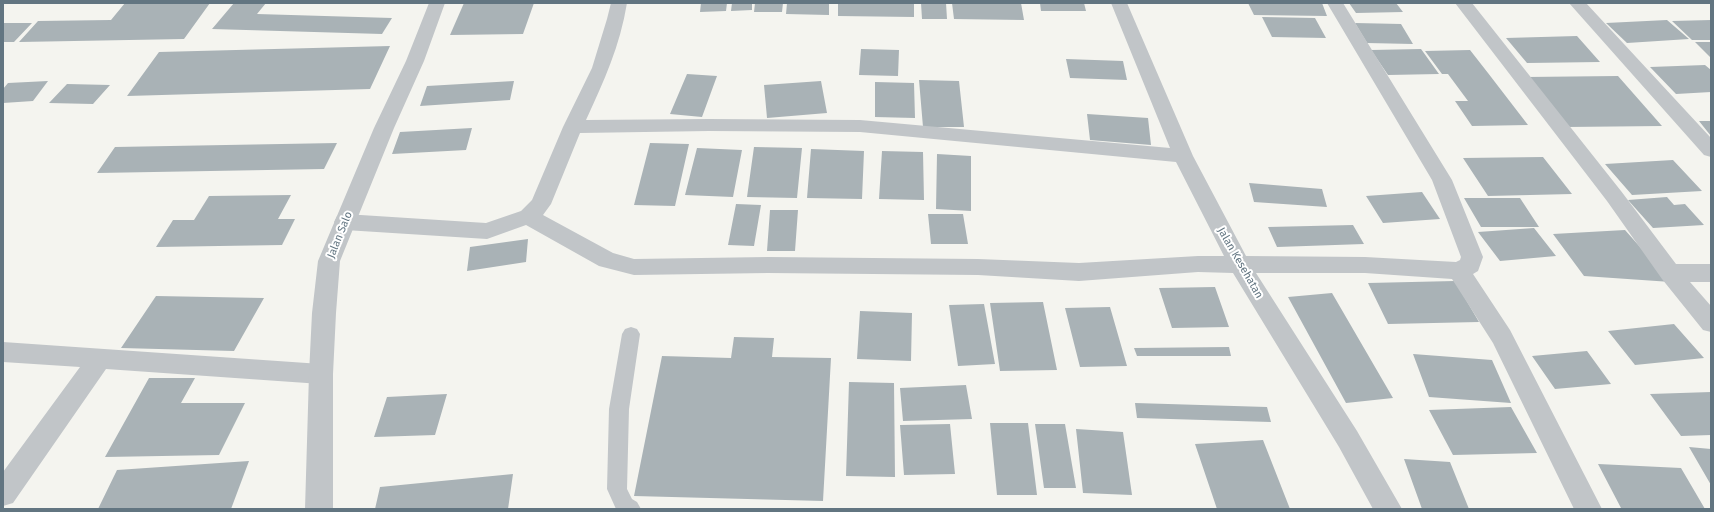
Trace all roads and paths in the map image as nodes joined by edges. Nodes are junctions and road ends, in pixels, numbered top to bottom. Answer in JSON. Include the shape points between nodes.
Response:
{"nodes":[{"id":1,"x":437,"y":3,"type":"edge"},
{"id":2,"x":618,"y":3,"type":"edge"},
{"id":3,"x":1119,"y":3,"type":"edge"},
{"id":4,"x":1335,"y":3,"type":"edge"},
{"id":5,"x":1463,"y":3,"type":"edge"},
{"id":6,"x":1577,"y":3,"type":"edge"},
{"id":7,"x":573,"y":126,"type":"junction"},
{"id":8,"x":1711,"y":150,"type":"edge"},
{"id":9,"x":1183,"y":156,"type":"junction"},
{"id":10,"x":528,"y":216,"type":"junction"},
{"id":11,"x":345,"y":222,"type":"junction"},
{"id":12,"x":1239,"y":264,"type":"junction"},
{"id":13,"x":1459,"y":271,"type":"junction"},
{"id":14,"x":1670,"y":273,"type":"junction"},
{"id":15,"x":1711,"y":273,"type":"edge"},
{"id":16,"x":1711,"y":323,"type":"edge"},
{"id":17,"x":631,"y":334,"type":"dead end"},
{"id":18,"x":3,"y":352,"type":"edge"},
{"id":19,"x":99,"y":360,"type":"junction"},
{"id":20,"x":320,"y":374,"type":"junction"},
{"id":21,"x":3,"y":494,"type":"edge"},
{"id":22,"x":319,"y":509,"type":"edge"},
{"id":23,"x":630,"y":509,"type":"edge"},
{"id":24,"x":1388,"y":509,"type":"edge"},
{"id":25,"x":1588,"y":509,"type":"edge"}],
"edges":[{"from":1,"to":11,"type":"street","name":"Jalan Salo","via":[[415,61]]},
{"from":2,"to":7,"type":"street","via":[[616,19],[601,68]]},
{"from":3,"to":9,"type":"street","name":"Jalan Kesehatan"},
{"from":4,"to":13,"type":"street","via":[[1442,180],[1472,257],[1470,265]]},
{"from":5,"to":14,"type":"street","via":[[1614,196]]},
{"from":6,"to":8,"type":"street"},
{"from":7,"to":9,"type":"street","via":[[860,126]]},
{"from":7,"to":10,"type":"street","via":[[542,204]]},
{"from":9,"to":12,"type":"street","name":"Jalan Kesehatan"},
{"from":10,"to":11,"type":"street","via":[[487,231]]},
{"from":10,"to":12,"type":"street","via":[[607,260],[634,266],[970,267],[1079,272],[1198,264]]},
{"from":11,"to":20,"type":"street","name":"Jalan Salo","via":[[329,261]]},
{"from":12,"to":13,"type":"street","via":[[1365,265]]},
{"from":12,"to":24,"type":"street","name":"Jalan Kesehatan","via":[[1348,439]]},
{"from":13,"to":25,"type":"street","via":[[1502,337]]},
{"from":14,"to":15,"type":"street"},
{"from":14,"to":16,"type":"street"},
{"from":17,"to":23,"type":"lane","via":[[619,409],[617,489],[625,506]]},
{"from":18,"to":19,"type":"street"},
{"from":19,"to":20,"type":"street"},
{"from":19,"to":21,"type":"street"},
{"from":20,"to":22,"type":"street","name":"Jalan Salo"}]}
